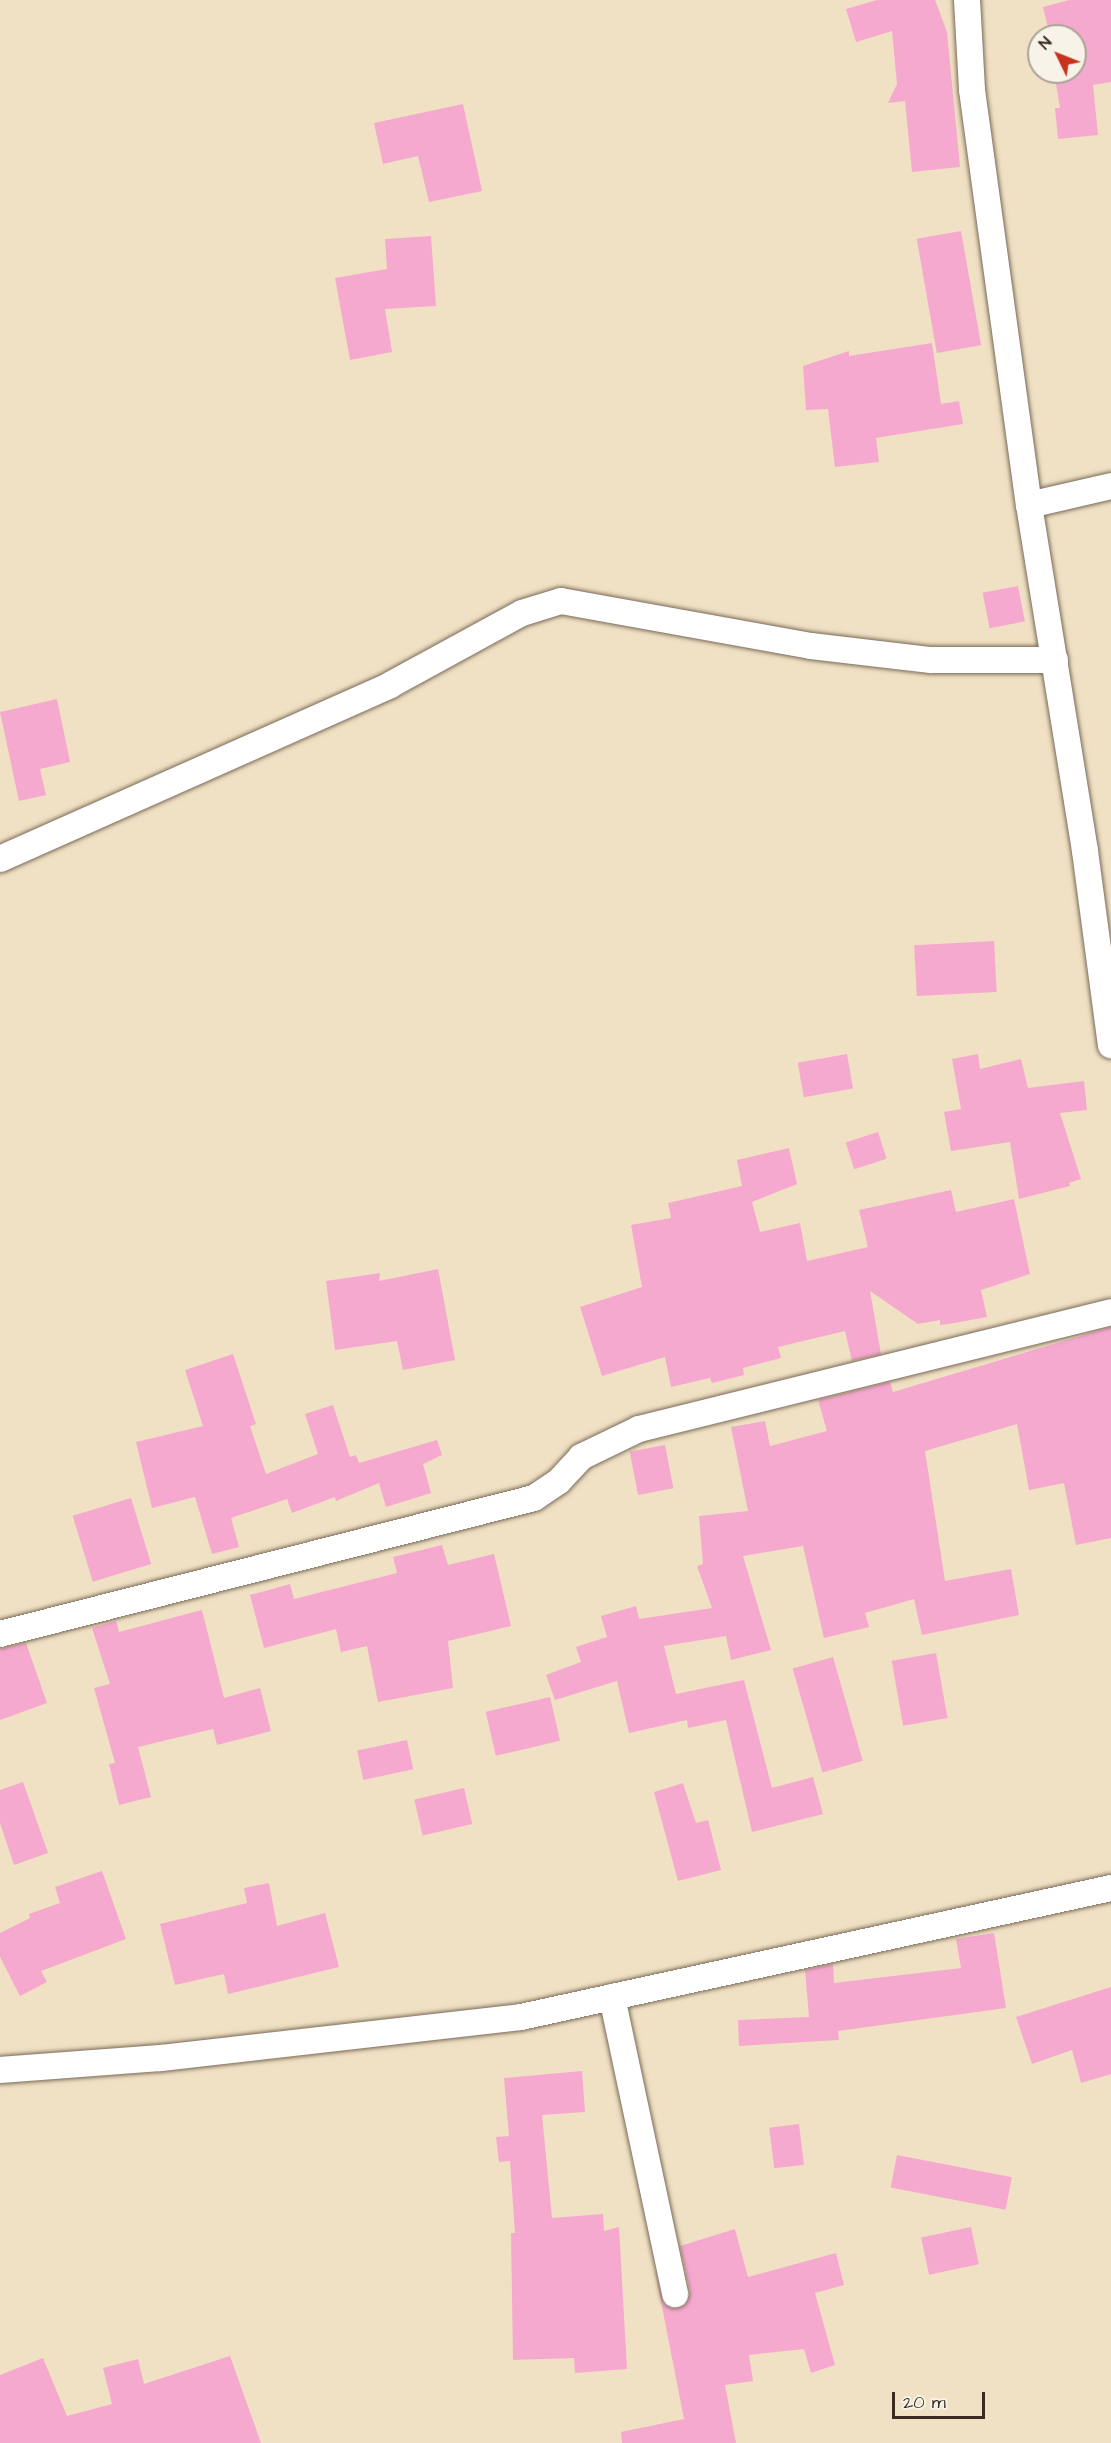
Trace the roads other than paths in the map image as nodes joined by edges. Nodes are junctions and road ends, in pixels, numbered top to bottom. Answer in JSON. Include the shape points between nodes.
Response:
{"nodes":[{"id":1,"x":967,"y":0,"type":"edge"},
{"id":2,"x":1111,"y":486,"type":"edge"},
{"id":3,"x":1029,"y":504,"type":"junction"},
{"id":4,"x":1055,"y":660,"type":"junction"},
{"id":5,"x":0,"y":858,"type":"edge"},
{"id":6,"x":1111,"y":1045,"type":"edge"},
{"id":7,"x":1111,"y":1312,"type":"edge"},
{"id":8,"x":0,"y":1634,"type":"edge"},
{"id":9,"x":1111,"y":1888,"type":"edge"},
{"id":10,"x":612,"y":1997,"type":"junction"},
{"id":11,"x":0,"y":2070,"type":"edge"},
{"id":12,"x":675,"y":2294,"type":"dead end"}],
"edges":[{"from":1,"to":3,"type":"street","via":[[972,90]]},
{"from":2,"to":3,"type":"street"},
{"from":3,"to":4,"type":"street"},
{"from":4,"to":5,"type":"street","via":[[932,660],[811,646],[561,601],[522,613],[390,685]]},
{"from":4,"to":6,"type":"street"},
{"from":7,"to":8,"type":"street","via":[[639,1429],[581,1457],[559,1481],[534,1498]]},
{"from":9,"to":10,"type":"street"},
{"from":10,"to":11,"type":"street","via":[[521,2017],[161,2058]]},
{"from":10,"to":12,"type":"street"}]}
